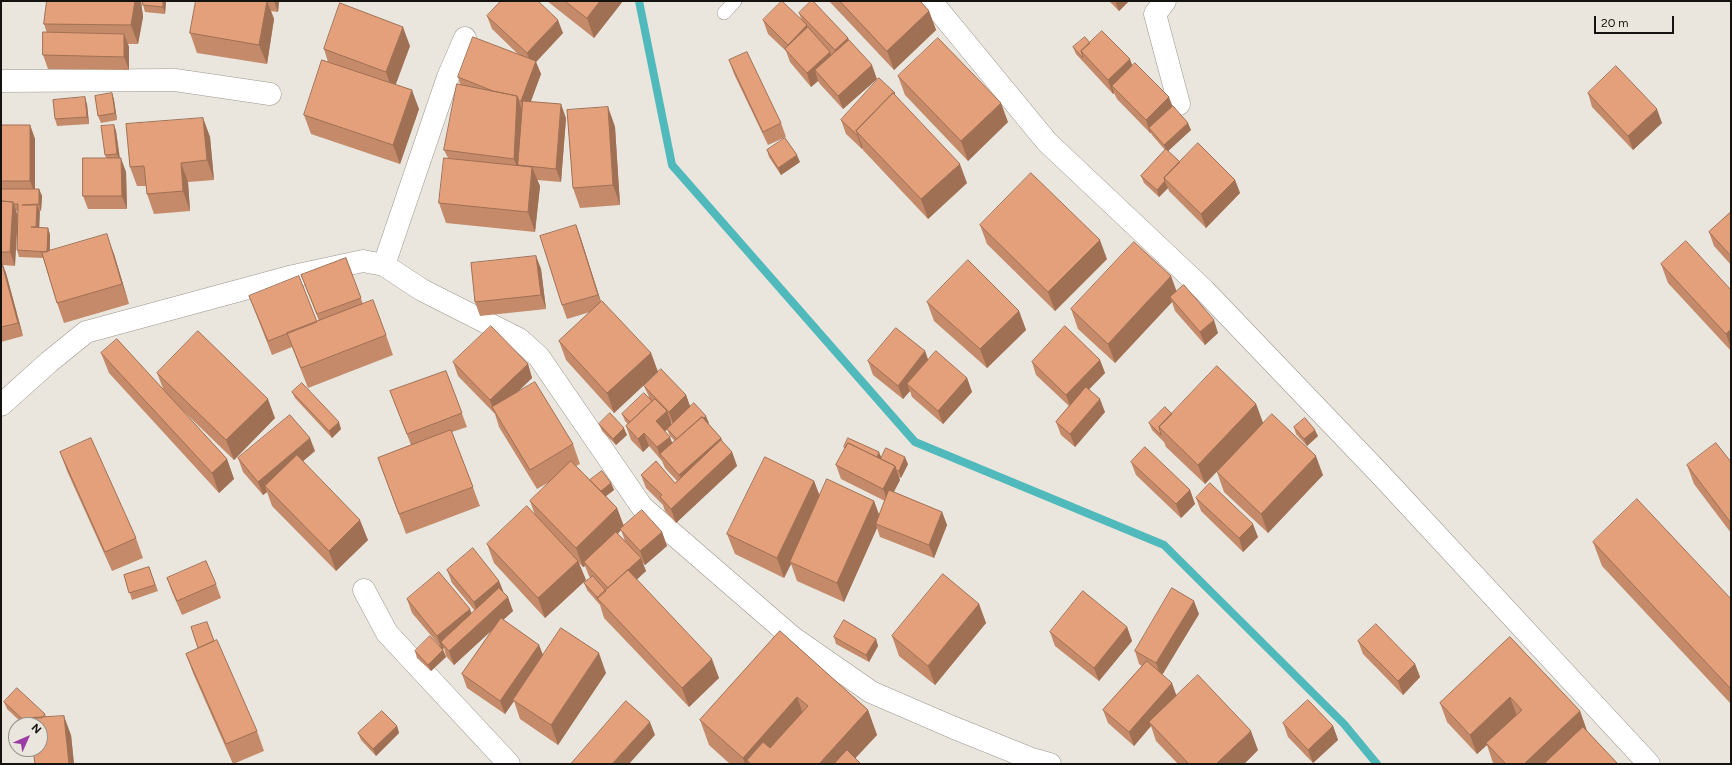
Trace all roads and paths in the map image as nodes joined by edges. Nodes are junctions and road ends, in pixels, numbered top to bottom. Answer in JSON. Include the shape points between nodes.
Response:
{"nodes":[{"id":1,"x":735,"y":1,"type":"edge"},
{"id":2,"x":930,"y":1,"type":"edge"},
{"id":3,"x":1164,"y":1,"type":"edge"},
{"id":4,"x":724,"y":13,"type":"dead end"},
{"id":5,"x":465,"y":38,"type":"dead end"},
{"id":6,"x":1,"y":81,"type":"edge"},
{"id":7,"x":270,"y":94,"type":"dead end"},
{"id":8,"x":1179,"y":104,"type":"dead end"},
{"id":9,"x":384,"y":265,"type":"junction"},
{"id":10,"x":1,"y":405,"type":"edge"},
{"id":11,"x":364,"y":590,"type":"dead end"},
{"id":12,"x":509,"y":764,"type":"edge"},
{"id":13,"x":1050,"y":764,"type":"edge"},
{"id":14,"x":1648,"y":764,"type":"edge"}],
"edges":[{"from":1,"to":4,"type":"lane"},
{"from":2,"to":14,"type":"street","via":[[1047,142],[1209,296],[1381,475]]},
{"from":3,"to":8,"type":"street","via":[[1155,14]]},
{"from":5,"to":9,"type":"street","via":[[448,77]]},
{"from":6,"to":7,"type":"street","via":[[175,80]]},
{"from":9,"to":10,"type":"street","via":[[363,261],[289,276],[86,332]]},
{"from":9,"to":13,"type":"street","via":[[429,294],[520,339],[539,357],[642,507],[792,637],[871,692],[1029,758]]},
{"from":11,"to":12,"type":"street","via":[[387,633]]}]}
